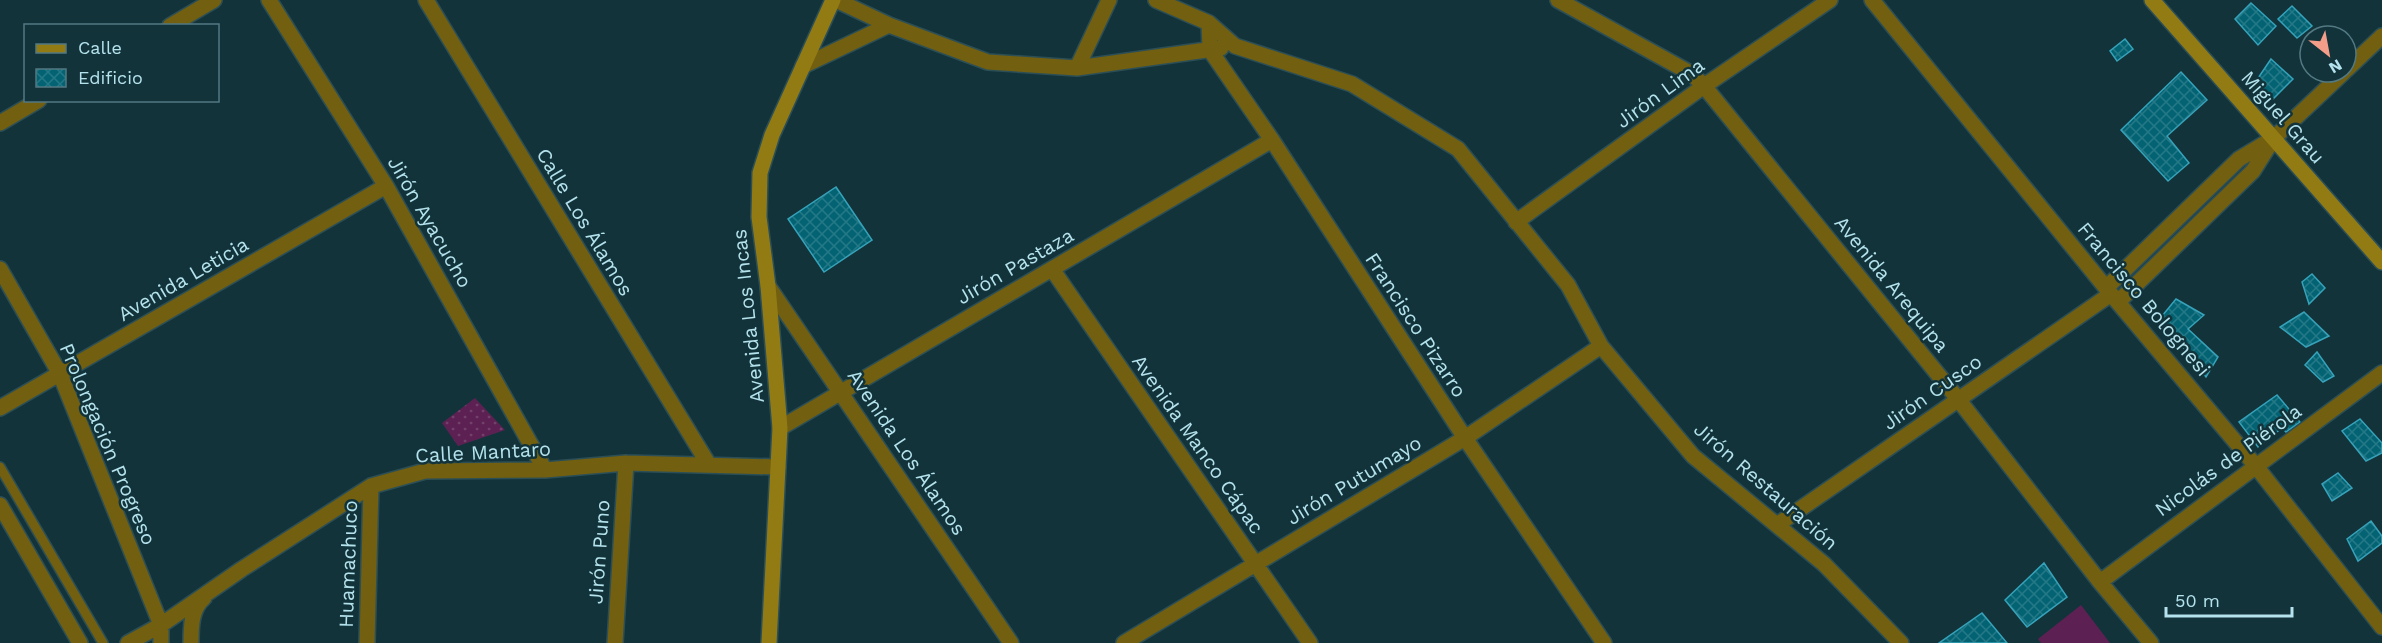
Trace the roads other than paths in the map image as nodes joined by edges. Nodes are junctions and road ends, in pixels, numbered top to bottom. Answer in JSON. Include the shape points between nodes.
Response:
{"nodes":[{"id":1,"x":214,"y":0,"type":"edge"},
{"id":2,"x":269,"y":0,"type":"edge"},
{"id":3,"x":426,"y":0,"type":"edge"},
{"id":4,"x":834,"y":0,"type":"edge"},
{"id":5,"x":1109,"y":0,"type":"edge"},
{"id":6,"x":1156,"y":0,"type":"edge"},
{"id":7,"x":1558,"y":0,"type":"edge"},
{"id":8,"x":1830,"y":0,"type":"edge"},
{"id":9,"x":1872,"y":0,"type":"edge"},
{"id":10,"x":2152,"y":0,"type":"edge"},
{"id":11,"x":1209,"y":23,"type":"junction"},
{"id":12,"x":173,"y":24,"type":"edge"},
{"id":13,"x":889,"y":25,"type":"junction"},
{"id":14,"x":2382,"y":36,"type":"edge"},
{"id":15,"x":1235,"y":46,"type":"junction"},
{"id":16,"x":1210,"y":50,"type":"junction"},
{"id":17,"x":2358,"y":59,"type":"edge"},
{"id":18,"x":803,"y":66,"type":"junction"},
{"id":19,"x":1077,"y":68,"type":"junction"},
{"id":20,"x":2331,"y":84,"type":"edge"},
{"id":21,"x":1704,"y":86,"type":"junction"},
{"id":22,"x":36,"y":102,"type":"edge"},
{"id":23,"x":0,"y":123,"type":"edge"},
{"id":24,"x":2274,"y":138,"type":"junction"},
{"id":25,"x":1272,"y":140,"type":"junction"},
{"id":26,"x":386,"y":186,"type":"junction"},
{"id":27,"x":1516,"y":222,"type":"junction"},
{"id":28,"x":2382,"y":262,"type":"edge"},
{"id":29,"x":0,"y":269,"type":"edge"},
{"id":30,"x":1052,"y":269,"type":"junction"},
{"id":31,"x":768,"y":286,"type":"junction"},
{"id":32,"x":2112,"y":295,"type":"junction"},
{"id":33,"x":1601,"y":346,"type":"junction"},
{"id":34,"x":2382,"y":373,"type":"edge"},
{"id":35,"x":60,"y":374,"type":"junction"},
{"id":36,"x":841,"y":392,"type":"junction"},
{"id":37,"x":1958,"y":399,"type":"junction"},
{"id":38,"x":0,"y":408,"type":"edge"},
{"id":39,"x":780,"y":428,"type":"junction"},
{"id":40,"x":1465,"y":438,"type":"junction"},
{"id":41,"x":626,"y":463,"type":"junction"},
{"id":42,"x":709,"y":465,"type":"junction"},
{"id":43,"x":2255,"y":465,"type":"junction"},
{"id":44,"x":0,"y":467,"type":"edge"},
{"id":45,"x":778,"y":467,"type":"junction"},
{"id":46,"x":545,"y":470,"type":"junction"},
{"id":47,"x":371,"y":486,"type":"junction"},
{"id":48,"x":0,"y":505,"type":"edge"},
{"id":49,"x":1777,"y":525,"type":"junction"},
{"id":50,"x":1255,"y":563,"type":"junction"},
{"id":51,"x":242,"y":569,"type":"junction"},
{"id":52,"x":2100,"y":582,"type":"junction"},
{"id":53,"x":161,"y":625,"type":"junction"},
{"id":54,"x":2382,"y":627,"type":"edge"},
{"id":55,"x":80,"y":643,"type":"edge"},
{"id":56,"x":103,"y":643,"type":"edge"},
{"id":57,"x":130,"y":643,"type":"edge"},
{"id":58,"x":161,"y":643,"type":"edge"},
{"id":59,"x":191,"y":643,"type":"edge"},
{"id":60,"x":367,"y":643,"type":"edge"},
{"id":61,"x":615,"y":643,"type":"edge"},
{"id":62,"x":769,"y":643,"type":"edge"},
{"id":63,"x":1011,"y":643,"type":"edge"},
{"id":64,"x":1124,"y":643,"type":"edge"},
{"id":65,"x":1310,"y":643,"type":"edge"},
{"id":66,"x":1604,"y":643,"type":"edge"},
{"id":67,"x":1901,"y":643,"type":"edge"},
{"id":68,"x":2151,"y":643,"type":"edge"}],
"edges":[{"from":1,"to":12,"type":"street"},
{"from":2,"to":26,"type":"street","name":"Jirón Ayacucho"},
{"from":3,"to":42,"type":"street","name":"Calle Los Álamos"},
{"from":4,"to":13,"type":"street","name":"Jirón Restauración"},
{"from":4,"to":18,"type":"street","name":"Avenida Los Incas"},
{"from":5,"to":19,"type":"street"},
{"from":6,"to":11,"type":"street","name":"Jirón Restauración"},
{"from":7,"to":21,"type":"street","name":"Avenida Arequipa","via":[[1692,74]]},
{"from":8,"to":21,"type":"street","name":"Jirón Lima"},
{"from":9,"to":32,"type":"street","name":"Francisco Bolognesi"},
{"from":10,"to":24,"type":"street","name":"Miguel Grau"},
{"from":11,"to":15,"type":"street","name":"Jirón Restauración"},
{"from":11,"to":16,"type":"street"},
{"from":13,"to":18,"type":"street"},
{"from":13,"to":19,"type":"street","name":"Jirón Restauración","via":[[988,62]]},
{"from":14,"to":17,"type":"street","name":"Jirón Cusco"},
{"from":15,"to":16,"type":"street","name":"Jirón Restauración"},
{"from":15,"to":27,"type":"street","name":"Jirón Restauración","via":[[1352,84],[1458,150]]},
{"from":16,"to":19,"type":"street","name":"Jirón Restauración"},
{"from":16,"to":25,"type":"street","name":"Francisco Pizarro"},
{"from":18,"to":31,"type":"street","name":"Avenida Los Incas","via":[[772,135],[760,173],[759,217]]},
{"from":20,"to":24,"type":"street","name":"Jirón Cusco"},
{"from":21,"to":27,"type":"street","name":"Jirón Lima"},
{"from":21,"to":37,"type":"street","name":"Avenida Arequipa"},
{"from":22,"to":23,"type":"street"},
{"from":24,"to":28,"type":"street","name":"Miguel Grau"},
{"from":24,"to":32,"type":"street","name":"Jirón Cusco","via":[[2253,171]]},
{"from":25,"to":30,"type":"street","name":"Jirón Pastaza"},
{"from":25,"to":40,"type":"street","name":"Francisco Pizarro"},
{"from":26,"to":35,"type":"street","name":"Avenida Leticia"},
{"from":26,"to":46,"type":"street","name":"Jirón Ayacucho"},
{"from":27,"to":33,"type":"street","name":"Jirón Restauración","via":[[1568,285]]},
{"from":29,"to":35,"type":"street","name":"Prolongación Progreso"},
{"from":30,"to":36,"type":"street","name":"Jirón Pastaza"},
{"from":30,"to":50,"type":"street","name":"Avenida Manco Cápac"},
{"from":31,"to":36,"type":"street","name":"Avenida Los Álamos"},
{"from":31,"to":39,"type":"street","name":"Avenida Los Incas"},
{"from":32,"to":37,"type":"street","name":"Jirón Cusco"},
{"from":32,"to":43,"type":"street","name":"Francisco Bolognesi"},
{"from":33,"to":40,"type":"street","name":"Jirón Putumayo"},
{"from":33,"to":49,"type":"street","name":"Jirón Restauración","via":[[1694,456]]},
{"from":34,"to":43,"type":"street","name":"Nicolás de Piérola"},
{"from":35,"to":38,"type":"street","name":"Avenida Leticia"},
{"from":35,"to":53,"type":"street","name":"Prolongación Progreso"},
{"from":36,"to":39,"type":"street","name":"Jirón Pastaza"},
{"from":36,"to":63,"type":"street","name":"Avenida Los Álamos"},
{"from":37,"to":49,"type":"street","name":"Jirón Cusco"},
{"from":37,"to":52,"type":"street","name":"Avenida Arequipa"},
{"from":39,"to":45,"type":"street","name":"Avenida Los Incas"},
{"from":40,"to":50,"type":"street","name":"Jirón Putumayo"},
{"from":40,"to":66,"type":"street","name":"Francisco Pizarro"},
{"from":41,"to":42,"type":"street","name":"Calle Mantaro"},
{"from":41,"to":46,"type":"street","name":"Calle Mantaro"},
{"from":41,"to":61,"type":"street","name":"Jirón Puno"},
{"from":42,"to":45,"type":"street","name":"Calle Mantaro"},
{"from":43,"to":52,"type":"street","name":"Nicolás de Piérola"},
{"from":43,"to":54,"type":"street","name":"Francisco Bolognesi"},
{"from":44,"to":56,"type":"lane"},
{"from":45,"to":62,"type":"street","name":"Avenida Los Incas"},
{"from":46,"to":47,"type":"street","name":"Calle Mantaro","via":[[424,471]]},
{"from":47,"to":51,"type":"street","name":"Calle Mantaro"},
{"from":47,"to":60,"type":"street","name":"Huamachuco"},
{"from":48,"to":55,"type":"street"},
{"from":49,"to":67,"type":"street","name":"Jirón Restauración","via":[[1824,564]]},
{"from":50,"to":64,"type":"street","name":"Jirón Putumayo"},
{"from":50,"to":65,"type":"street","name":"Avenida Manco Cápac"},
{"from":51,"to":53,"type":"street","name":"Calle Mantaro"},
{"from":51,"to":59,"type":"street","via":[[199,603],[191,627]]},
{"from":52,"to":68,"type":"street","name":"Avenida Arequipa"},
{"from":53,"to":57,"type":"street","name":"Calle Mantaro"},
{"from":53,"to":58,"type":"street","name":"Prolongación Progreso"}]}
